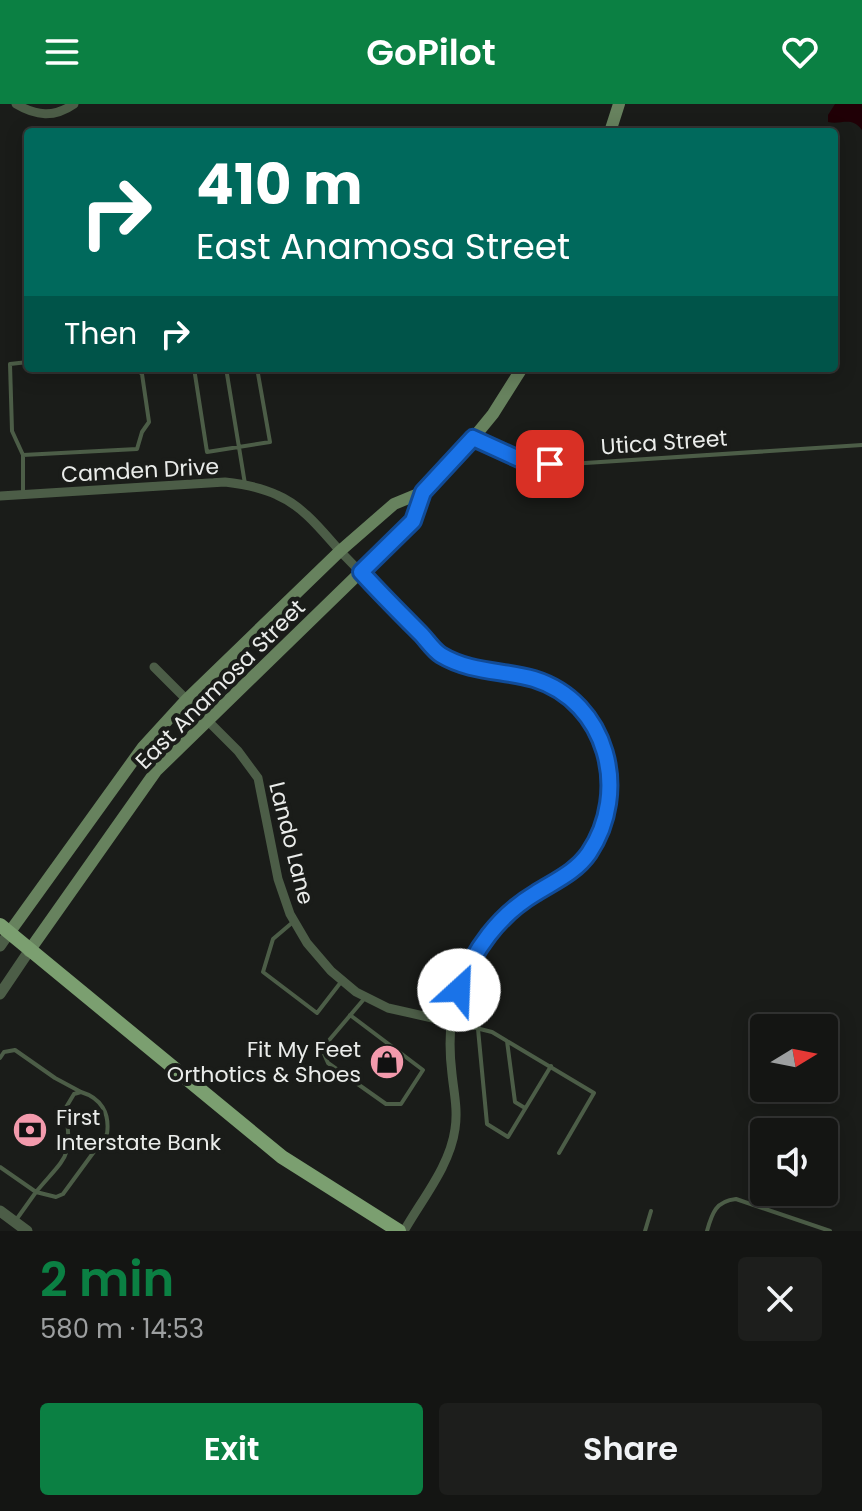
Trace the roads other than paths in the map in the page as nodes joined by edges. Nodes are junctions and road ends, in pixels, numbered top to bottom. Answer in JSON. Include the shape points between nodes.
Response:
{"nodes":[{"id":1,"x":16,"y":104,"type":"edge"},
{"id":2,"x":74,"y":104,"type":"edge"},
{"id":3,"x":619,"y":104,"type":"edge"},
{"id":4,"x":611,"y":128,"type":"edge"},
{"id":5,"x":24,"y":362,"type":"edge"},
{"id":6,"x":140,"y":372,"type":"edge"},
{"id":7,"x":195,"y":372,"type":"edge"},
{"id":8,"x":227,"y":372,"type":"edge"},
{"id":9,"x":258,"y":372,"type":"edge"},
{"id":10,"x":519,"y":372,"type":"edge"},
{"id":11,"x":473,"y":438,"type":"junction"},
{"id":12,"x":862,"y":445,"type":"edge"},
{"id":13,"x":239,"y":448,"type":"junction"},
{"id":14,"x":23,"y":455,"type":"junction"},
{"id":15,"x":245,"y":484,"type":"junction"},
{"id":16,"x":423,"y":492,"type":"junction"},
{"id":17,"x":23,"y":495,"type":"junction"},
{"id":18,"x":0,"y":496,"type":"edge"},
{"id":19,"x":340,"y":551,"type":"junction"},
{"id":20,"x":361,"y":572,"type":"junction"},
{"id":21,"x":154,"y":667,"type":"dead end"},
{"id":22,"x":186,"y":700,"type":"junction"},
{"id":23,"x":206,"y":721,"type":"junction"},
{"id":24,"x":294,"y":921,"type":"junction"},
{"id":25,"x":3,"y":935,"type":"edge"},
{"id":26,"x":29,"y":951,"type":"junction"},
{"id":27,"x":342,"y":980,"type":"junction"},
{"id":28,"x":0,"y":994,"type":"edge"},
{"id":29,"x":366,"y":997,"type":"junction"},
{"id":30,"x":350,"y":1015,"type":"junction"},
{"id":31,"x":450,"y":1022,"type":"junction"},
{"id":32,"x":478,"y":1029,"type":"junction"},
{"id":33,"x":507,"y":1041,"type":"junction"},
{"id":34,"x":0,"y":1058,"type":"edge"},
{"id":35,"x":551,"y":1066,"type":"junction"},
{"id":36,"x":81,"y":1092,"type":"junction"},
{"id":37,"x":525,"y":1108,"type":"junction"},
{"id":38,"x":559,"y":1153,"type":"dead end"},
{"id":39,"x":0,"y":1167,"type":"edge"},
{"id":40,"x":36,"y":1192,"type":"junction"},
{"id":41,"x":0,"y":1211,"type":"edge"},
{"id":42,"x":651,"y":1211,"type":"dead end"},
{"id":43,"x":14,"y":1222,"type":"junction"},
{"id":44,"x":27,"y":1231,"type":"edge"},
{"id":45,"x":402,"y":1231,"type":"edge"},
{"id":46,"x":645,"y":1231,"type":"edge"},
{"id":47,"x":707,"y":1231,"type":"edge"},
{"id":48,"x":830,"y":1231,"type":"edge"}],
"edges":[{"from":1,"to":2,"type":"street","via":[[47,115]]},
{"from":3,"to":4,"type":"main road"},
{"from":5,"to":14,"type":"lane","via":[[10,364],[12,431]]},
{"from":6,"to":14,"type":"lane","via":[[149,422],[137,449]]},
{"from":7,"to":13,"type":"lane","via":[[207,452]]},
{"from":8,"to":13,"type":"lane"},
{"from":9,"to":13,"type":"lane","via":[[270,442]]},
{"from":10,"to":11,"type":"main road","name":"East Anamosa Street"},
{"from":11,"to":12,"type":"lane","name":"Utica Street","via":[[530,464]]},
{"from":11,"to":16,"type":"main road","name":"East Anamosa Street"},
{"from":13,"to":15,"type":"lane"},
{"from":14,"to":17,"type":"lane"},
{"from":15,"to":17,"type":"street","name":"Camden Drive"},
{"from":15,"to":19,"type":"street","name":"Camden Drive","via":[[279,495],[309,517]]},
{"from":16,"to":19,"type":"main road","name":"East Anamosa Street","via":[[394,504]]},
{"from":16,"to":20,"type":"main road","name":"East Anamosa Street","via":[[413,521]]},
{"from":17,"to":18,"type":"street","name":"Camden Drive"},
{"from":19,"to":20,"type":"street","name":"Camden Drive"},
{"from":19,"to":22,"type":"main road","name":"East Anamosa Street"},
{"from":20,"to":23,"type":"main road","name":"East Anamosa Street"},
{"from":20,"to":31,"type":"street","name":"Camden Drive","via":[[440,654],[468,667],[535,680],[566,695],[595,728],[608,757],[610,803],[593,847],[577,867],[515,908],[486,938],[463,978]]},
{"from":21,"to":22,"type":"street","name":"Lando Lane"},
{"from":22,"to":23,"type":"street","name":"Lando Lane"},
{"from":22,"to":25,"type":"main road","name":"East Anamosa Street","via":[[143,747]]},
{"from":23,"to":24,"type":"street","name":"Lando Lane","via":[[258,778],[278,879]]},
{"from":23,"to":26,"type":"main road","name":"East Anamosa Street","via":[[156,771]]},
{"from":24,"to":27,"type":"street","name":"Lando Lane"},
{"from":24,"to":27,"type":"lane","via":[[273,939],[263,972],[317,1013]]},
{"from":25,"to":26,"type":"main road"},
{"from":26,"to":28,"type":"street","name":"East Anamosa Street"},
{"from":26,"to":45,"type":"main road","via":[[282,1157]]},
{"from":27,"to":29,"type":"street","name":"Lando Lane"},
{"from":29,"to":30,"type":"lane"},
{"from":29,"to":31,"type":"street","name":"Lando Lane","via":[[388,1008]]},
{"from":30,"to":30,"type":"lane","via":[[325,1045],[328,1063],[386,1104],[401,1104],[423,1070]]},
{"from":31,"to":32,"type":"lane"},
{"from":31,"to":45,"type":"street","name":"Camden Drive","via":[[455,1132],[446,1159]]},
{"from":32,"to":33,"type":"lane"},
{"from":32,"to":37,"type":"lane","via":[[487,1124],[508,1137]]},
{"from":33,"to":35,"type":"lane"},
{"from":33,"to":37,"type":"lane","via":[[515,1102]]},
{"from":34,"to":36,"type":"lane","via":[[15,1050]]},
{"from":35,"to":37,"type":"lane"},
{"from":35,"to":38,"type":"lane","via":[[594,1093]]},
{"from":36,"to":40,"type":"lane","via":[[65,1109],[70,1149]]},
{"from":36,"to":40,"type":"lane","via":[[105,1110],[107,1134],[63,1194]]},
{"from":39,"to":40,"type":"lane"},
{"from":40,"to":43,"type":"lane"},
{"from":41,"to":43,"type":"street"},
{"from":42,"to":46,"type":"lane"},
{"from":43,"to":44,"type":"street"},
{"from":47,"to":48,"type":"lane","via":[[716,1206],[736,1199]]}]}
